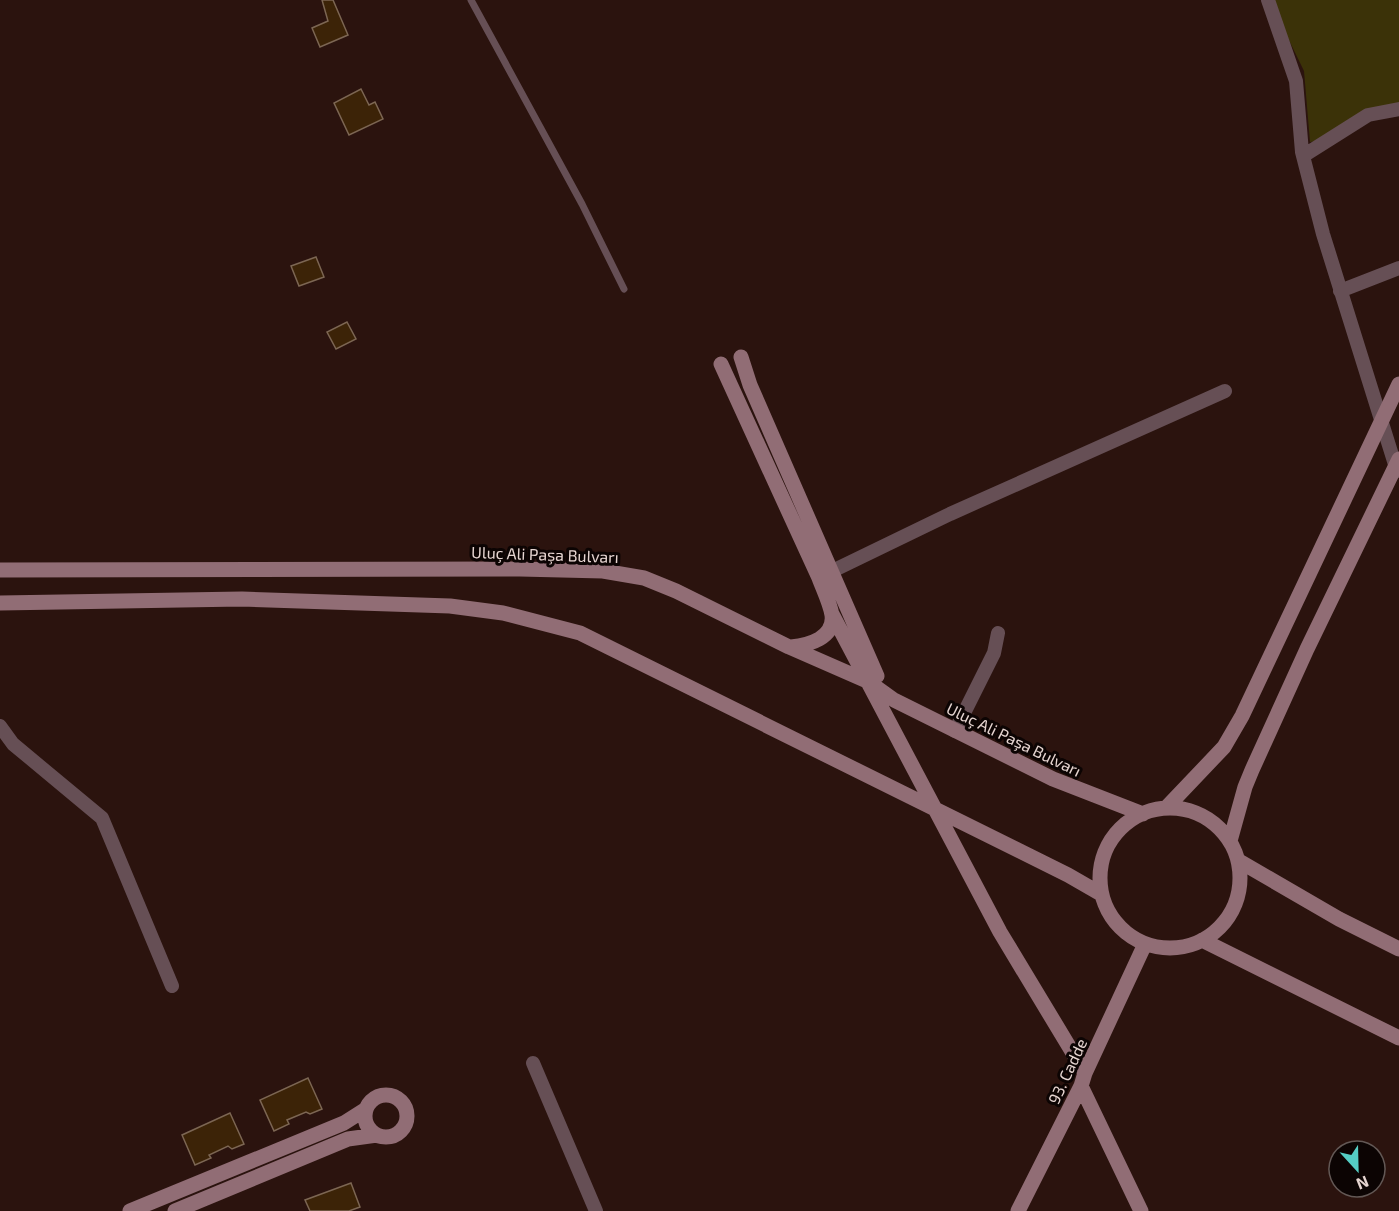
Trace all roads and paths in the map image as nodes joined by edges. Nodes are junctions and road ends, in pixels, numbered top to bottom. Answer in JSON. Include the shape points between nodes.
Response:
{"nodes":[{"id":1,"x":471,"y":0,"type":"edge"},
{"id":2,"x":1268,"y":0,"type":"edge"},
{"id":3,"x":1399,"y":110,"type":"edge"},
{"id":4,"x":1303,"y":156,"type":"junction"},
{"id":5,"x":1399,"y":268,"type":"edge"},
{"id":6,"x":624,"y":289,"type":"dead end"},
{"id":7,"x":1340,"y":291,"type":"junction"},
{"id":8,"x":741,"y":357,"type":"dead end"},
{"id":9,"x":721,"y":364,"type":"dead end"},
{"id":10,"x":1399,"y":384,"type":"edge"},
{"id":11,"x":1225,"y":391,"type":"dead end"},
{"id":12,"x":1382,"y":421,"type":"junction"},
{"id":13,"x":1398,"y":467,"type":"edge"},
{"id":14,"x":0,"y":570,"type":"edge"},
{"id":15,"x":825,"y":574,"type":"junction"},
{"id":16,"x":0,"y":603,"type":"edge"},
{"id":17,"x":832,"y":614,"type":"junction"},
{"id":18,"x":998,"y":633,"type":"dead end"},
{"id":19,"x":789,"y":647,"type":"junction"},
{"id":20,"x":869,"y":682,"type":"junction"},
{"id":21,"x":894,"y":700,"type":"junction"},
{"id":22,"x":0,"y":726,"type":"edge"},
{"id":23,"x":955,"y":730,"type":"junction"},
{"id":24,"x":1166,"y":808,"type":"junction"},
{"id":25,"x":935,"y":810,"type":"junction"},
{"id":26,"x":1143,"y":814,"type":"junction"},
{"id":27,"x":1230,"y":841,"type":"junction"},
{"id":28,"x":1239,"y":861,"type":"junction"},
{"id":29,"x":1101,"y":894,"type":"junction"},
{"id":30,"x":1202,"y":940,"type":"junction"},
{"id":31,"x":1145,"y":944,"type":"junction"},
{"id":32,"x":1399,"y":949,"type":"edge"},
{"id":33,"x":172,"y":986,"type":"dead end"},
{"id":34,"x":1399,"y":1038,"type":"edge"},
{"id":35,"x":533,"y":1063,"type":"dead end"},
{"id":36,"x":1083,"y":1080,"type":"junction"},
{"id":37,"x":366,"y":1109,"type":"junction"},
{"id":38,"x":377,"y":1135,"type":"junction"},
{"id":39,"x":130,"y":1211,"type":"edge"},
{"id":40,"x":175,"y":1211,"type":"edge"},
{"id":41,"x":596,"y":1211,"type":"edge"},
{"id":42,"x":1018,"y":1211,"type":"edge"},
{"id":43,"x":1141,"y":1211,"type":"edge"}],
"edges":[{"from":1,"to":6,"type":"lane"},
{"from":2,"to":4,"type":"street","via":[[1296,81]]},
{"from":3,"to":4,"type":"street","via":[[1368,115]]},
{"from":4,"to":7,"type":"street"},
{"from":5,"to":7,"type":"street"},
{"from":7,"to":12,"type":"street"},
{"from":8,"to":15,"type":"street"},
{"from":9,"to":15,"type":"street"},
{"from":10,"to":12,"type":"street"},
{"from":11,"to":15,"type":"street"},
{"from":12,"to":13,"type":"street"},
{"from":12,"to":24,"type":"street","via":[[1242,716],[1224,747]]},
{"from":13,"to":27,"type":"street","via":[[1306,649],[1252,770]]},
{"from":14,"to":19,"type":"street","name":"Uluç Ali Paşa Bulvarı","via":[[603,571],[644,578],[676,591]]},
{"from":15,"to":17,"type":"street"},
{"from":15,"to":21,"type":"street","via":[[880,682]]},
{"from":16,"to":25,"type":"street","via":[[242,599],[450,606],[503,613],[580,633]]},
{"from":17,"to":19,"type":"street","via":[[831,626],[815,642]]},
{"from":17,"to":20,"type":"street"},
{"from":18,"to":23,"type":"street","via":[[994,653]]},
{"from":19,"to":20,"type":"street","name":"Uluç Ali Paşa Bulvarı"},
{"from":20,"to":21,"type":"street","name":"Uluç Ali Paşa Bulvarı"},
{"from":20,"to":25,"type":"street"},
{"from":21,"to":23,"type":"street","name":"Uluç Ali Paşa Bulvarı"},
{"from":22,"to":33,"type":"street","via":[[13,744],[102,818]]},
{"from":23,"to":26,"type":"street","name":"Uluç Ali Paşa Bulvarı","via":[[1053,779]]},
{"from":24,"to":26,"type":"street"},
{"from":24,"to":27,"type":"street","via":[[1198,813],[1216,824]]},
{"from":25,"to":29,"type":"street"},
{"from":25,"to":36,"type":"street"},
{"from":26,"to":29,"type":"street","via":[[1125,824],[1110,840],[1100,872]]},
{"from":27,"to":28,"type":"street"},
{"from":28,"to":30,"type":"street","via":[[1240,884],[1234,907],[1221,926]]},
{"from":28,"to":32,"type":"street"},
{"from":29,"to":31,"type":"street","via":[[1117,924]]},
{"from":30,"to":31,"type":"street","via":[[1180,948]]},
{"from":30,"to":34,"type":"street"},
{"from":31,"to":36,"type":"street","name":"93. Cadde"},
{"from":35,"to":41,"type":"street"},
{"from":36,"to":42,"type":"street","name":"93. Cadde"},
{"from":36,"to":43,"type":"street"},
{"from":37,"to":38,"type":"street","via":[[366,1121]]},
{"from":37,"to":38,"type":"street","via":[[374,1099],[387,1095],[399,1099],[407,1111],[402,1131],[390,1137]]},
{"from":37,"to":39,"type":"street","via":[[344,1123]]},
{"from":38,"to":40,"type":"street","via":[[348,1139]]}]}
